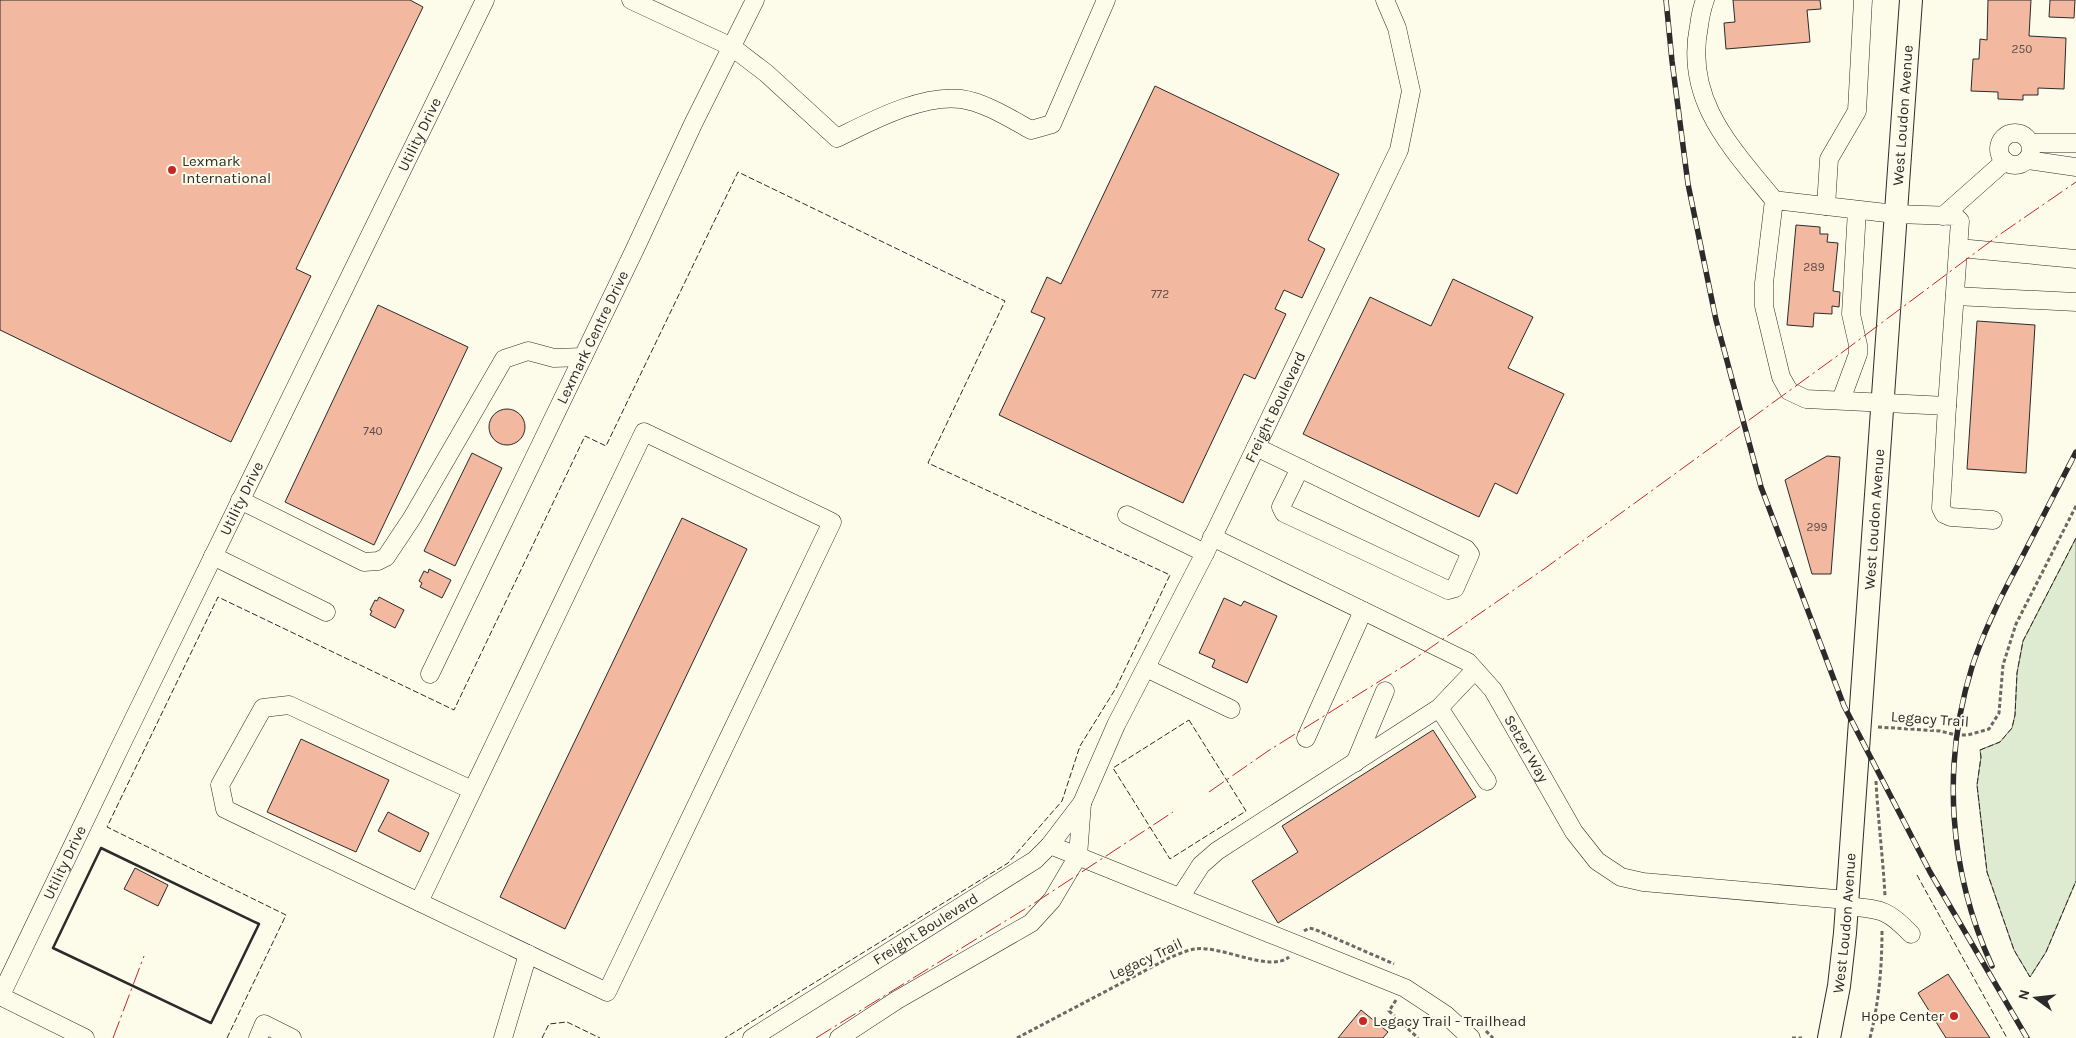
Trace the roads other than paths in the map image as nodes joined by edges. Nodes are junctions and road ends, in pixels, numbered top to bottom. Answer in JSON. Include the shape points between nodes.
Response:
{"nodes":[{"id":1,"x":485,"y":0,"type":"edge"},
{"id":2,"x":631,"y":0,"type":"edge"},
{"id":3,"x":755,"y":0,"type":"edge"},
{"id":4,"x":1106,"y":0,"type":"edge"},
{"id":5,"x":1385,"y":0,"type":"edge"},
{"id":6,"x":1705,"y":0,"type":"edge"},
{"id":7,"x":1863,"y":0,"type":"edge"},
{"id":8,"x":1911,"y":0,"type":"edge"},
{"id":9,"x":732,"y":48,"type":"junction"},
{"id":10,"x":2076,"y":143,"type":"edge"},
{"id":11,"x":2028,"y":152,"type":"junction"},
{"id":12,"x":2005,"y":161,"type":"junction"},
{"id":13,"x":2076,"y":167,"type":"edge"},
{"id":14,"x":1774,"y":200,"type":"junction"},
{"id":15,"x":1826,"y":206,"type":"junction"},
{"id":16,"x":1857,"y":210,"type":"junction"},
{"id":17,"x":1895,"y":214,"type":"junction"},
{"id":18,"x":1943,"y":216,"type":"junction"},
{"id":19,"x":1959,"y":248,"type":"junction"},
{"id":20,"x":2076,"y":259,"type":"edge"},
{"id":21,"x":1955,"y":296,"type":"junction"},
{"id":22,"x":2076,"y":302,"type":"edge"},
{"id":23,"x":583,"y":357,"type":"junction"},
{"id":24,"x":1841,"y":400,"type":"junction"},
{"id":25,"x":1882,"y":402,"type":"junction"},
{"id":26,"x":1947,"y":406,"type":"junction"},
{"id":27,"x":1256,"y":447,"type":"junction"},
{"id":28,"x":1300,"y":468,"type":"junction"},
{"id":29,"x":240,"y":500,"type":"junction"},
{"id":30,"x":1127,"y":515,"type":"dead end"},
{"id":31,"x":1993,"y":520,"type":"dead end"},
{"id":32,"x":1212,"y":537,"type":"junction"},
{"id":33,"x":1204,"y":553,"type":"junction"},
{"id":34,"x":213,"y":556,"type":"junction"},
{"id":35,"x":1362,"y":611,"type":"junction"},
{"id":36,"x":326,"y":612,"type":"dead end"},
{"id":37,"x":1146,"y":668,"type":"junction"},
{"id":38,"x":1475,"y":670,"type":"junction"},
{"id":39,"x":430,"y":674,"type":"dead end"},
{"id":40,"x":1385,"y":691,"type":"dead end"},
{"id":41,"x":1439,"y":708,"type":"junction"},
{"id":42,"x":1231,"y":709,"type":"dead end"},
{"id":43,"x":1306,"y":738,"type":"dead end"},
{"id":44,"x":1355,"y":763,"type":"junction"},
{"id":45,"x":1487,"y":781,"type":"dead end"},
{"id":46,"x":472,"y":790,"type":"junction"},
{"id":47,"x":1082,"y":803,"type":"junction"},
{"id":48,"x":1050,"y":845,"type":"junction"},
{"id":49,"x":1078,"y":856,"type":"junction"},
{"id":50,"x":1181,"y":896,"type":"junction"},
{"id":51,"x":419,"y":902,"type":"junction"},
{"id":52,"x":1847,"y":903,"type":"junction"},
{"id":53,"x":1911,"y":934,"type":"dead end"},
{"id":54,"x":528,"y":954,"type":"junction"},
{"id":55,"x":0,"y":997,"type":"edge"},
{"id":56,"x":85,"y":1038,"type":"edge"},
{"id":57,"x":258,"y":1038,"type":"edge"},
{"id":58,"x":292,"y":1038,"type":"edge"},
{"id":59,"x":503,"y":1038,"type":"edge"},
{"id":60,"x":752,"y":1038,"type":"edge"},
{"id":61,"x":839,"y":1038,"type":"edge"},
{"id":62,"x":1471,"y":1038,"type":"edge"},
{"id":63,"x":1829,"y":1038,"type":"edge"}],
"edges":[{"from":1,"to":29,"type":"lane","name":"Utility Drive"},
{"from":2,"to":9,"type":"lane"},
{"from":3,"to":9,"type":"lane","name":"Lexmark Centre Drive"},
{"from":4,"to":9,"type":"lane","via":[[1052,124],[1031,130],[993,109],[961,99],[926,102],[886,115],[838,138],[766,73]]},
{"from":5,"to":27,"type":"lane","name":"Freight Boulevard","via":[[1397,28],[1411,91],[1399,150]]},
{"from":6,"to":14,"type":"lane","via":[[1695,45],[1698,82],[1708,108],[1733,149]]},
{"from":7,"to":15,"type":"lane","via":[[1857,111],[1830,160]]},
{"from":8,"to":17,"type":"main road","name":"West Loudon Avenue"},
{"from":9,"to":23,"type":"lane","name":"Lexmark Centre Drive"},
{"from":10,"to":11,"type":"lane"},
{"from":11,"to":12,"type":"lane","via":[[2020,165]]},
{"from":11,"to":12,"type":"lane","via":[[2027,139],[2019,134],[2009,135],[2000,146]]},
{"from":11,"to":13,"type":"lane"},
{"from":12,"to":18,"type":"lane"},
{"from":14,"to":15,"type":"lane"},
{"from":14,"to":24,"type":"lane","via":[[1764,306],[1781,377],[1789,391],[1806,399]]},
{"from":15,"to":16,"type":"lane"},
{"from":16,"to":17,"type":"lane"},
{"from":16,"to":24,"type":"lane","via":[[1851,314],[1858,354]]},
{"from":17,"to":18,"type":"lane"},
{"from":17,"to":25,"type":"main road","name":"West Loudon Avenue"},
{"from":18,"to":19,"type":"lane","via":[[1955,216],[1960,221]]},
{"from":19,"to":20,"type":"lane"},
{"from":19,"to":21,"type":"lane"},
{"from":21,"to":22,"type":"lane"},
{"from":21,"to":26,"type":"lane"},
{"from":23,"to":29,"type":"lane","via":[[554,358],[528,351],[504,359],[412,518],[386,557],[378,561],[364,562]]},
{"from":23,"to":39,"type":"lane","name":"Lexmark Centre Drive"},
{"from":24,"to":25,"type":"lane"},
{"from":25,"to":26,"type":"lane"},
{"from":25,"to":52,"type":"main road","name":"West Loudon Avenue"},
{"from":26,"to":31,"type":"lane","via":[[1941,508],[1951,517]]},
{"from":27,"to":28,"type":"lane"},
{"from":27,"to":32,"type":"lane","name":"Freight Boulevard"},
{"from":28,"to":28,"type":"lane","via":[[1466,549],[1470,554],[1455,588],[1448,590],[1284,513],[1281,507]]},
{"from":29,"to":34,"type":"lane","name":"Utility Drive"},
{"from":30,"to":33,"type":"lane"},
{"from":32,"to":33,"type":"lane","name":"Freight Boulevard"},
{"from":32,"to":35,"type":"lane","name":"Setzer Way"},
{"from":33,"to":37,"type":"lane","name":"Freight Boulevard"},
{"from":34,"to":36,"type":"lane"},
{"from":34,"to":55,"type":"lane","name":"Utility Drive"},
{"from":35,"to":38,"type":"lane","name":"Setzer Way","via":[[1440,647],[1468,662]]},
{"from":35,"to":43,"type":"lane"},
{"from":37,"to":42,"type":"lane"},
{"from":37,"to":47,"type":"lane","name":"Freight Boulevard","via":[[1116,725]]},
{"from":38,"to":41,"type":"lane"},
{"from":38,"to":52,"type":"lane","name":"Setzer Way","via":[[1493,690],[1574,832],[1598,861],[1621,877],[1642,882]]},
{"from":40,"to":44,"type":"lane"},
{"from":41,"to":44,"type":"lane"},
{"from":41,"to":45,"type":"lane"},
{"from":44,"to":50,"type":"lane","via":[[1217,851],[1201,865]]},
{"from":46,"to":51,"type":"lane"},
{"from":46,"to":51,"type":"lane","via":[[289,705],[263,708],[220,785],[225,809]]},
{"from":46,"to":54,"type":"lane","via":[[644,432],[832,522],[607,992]]},
{"from":47,"to":48,"type":"lane","name":"Freight Boulevard"},
{"from":47,"to":49,"type":"lane","name":"Freight Boulevard"},
{"from":48,"to":49,"type":"lane"},
{"from":48,"to":60,"type":"lane","name":"Freight Boulevard","via":[[1035,860],[982,895]]},
{"from":49,"to":50,"type":"lane"},
{"from":49,"to":61,"type":"lane","name":"Freight Boulevard","via":[[1052,900],[1031,923],[897,1000]]},
{"from":50,"to":62,"type":"lane","via":[[1405,988],[1446,1015]]},
{"from":51,"to":54,"type":"lane"},
{"from":52,"to":53,"type":"lane","name":"Setzer Way","via":[[1884,911]]},
{"from":52,"to":63,"type":"main road","name":"West Loudon Avenue","via":[[1839,986]]},
{"from":54,"to":59,"type":"lane"},
{"from":55,"to":56,"type":"lane"},
{"from":57,"to":58,"type":"lane","via":[[264,1024]]}]}
